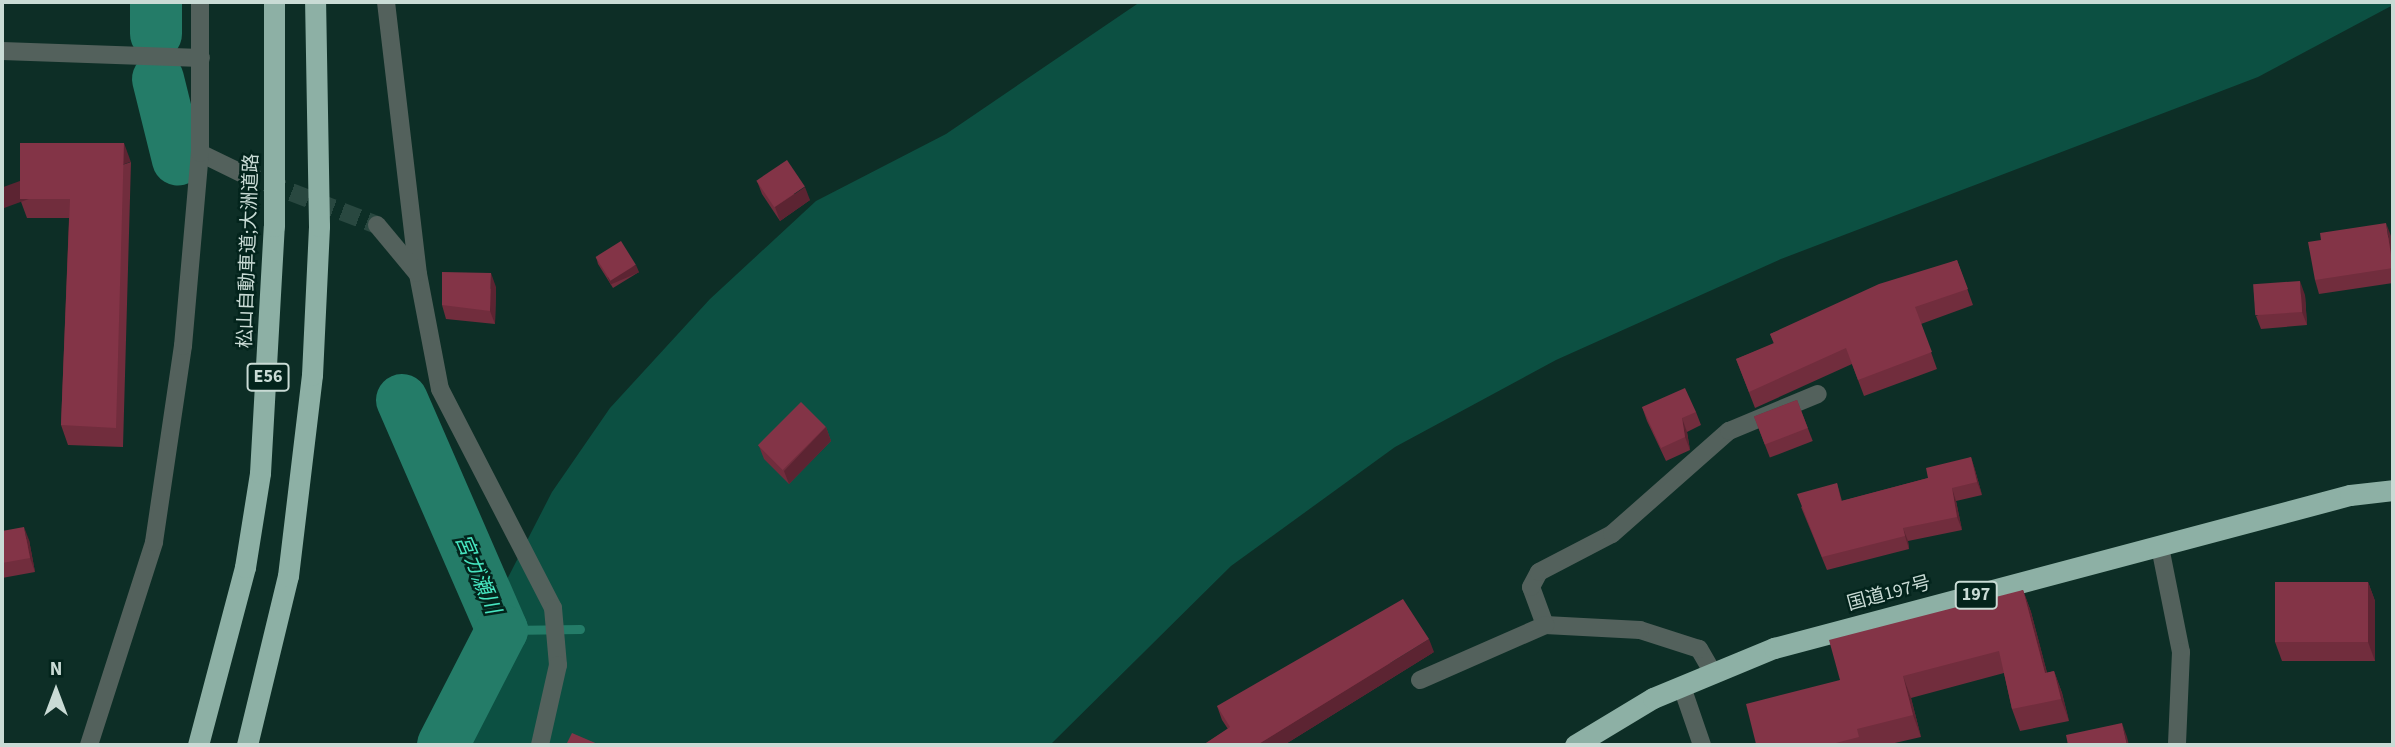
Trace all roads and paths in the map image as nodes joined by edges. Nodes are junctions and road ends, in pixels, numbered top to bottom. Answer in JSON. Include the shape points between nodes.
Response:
{"nodes":[{"id":1,"x":200,"y":2,"type":"edge"},
{"id":2,"x":274,"y":2,"type":"edge"},
{"id":3,"x":315,"y":2,"type":"edge"},
{"id":4,"x":386,"y":2,"type":"edge"},
{"id":5,"x":2,"y":51,"type":"edge"},
{"id":6,"x":201,"y":58,"type":"junction"},
{"id":7,"x":200,"y":153,"type":"junction"},
{"id":8,"x":241,"y":173,"type":"tunnel mouth"},
{"id":9,"x":377,"y":225,"type":"tunnel mouth"},
{"id":10,"x":418,"y":274,"type":"junction"},
{"id":11,"x":1818,"y":394,"type":"dead end"},
{"id":12,"x":2393,"y":489,"type":"edge"},
{"id":13,"x":2160,"y":547,"type":"junction"},
{"id":14,"x":1545,"y":625,"type":"junction"},
{"id":15,"x":1713,"y":673,"type":"junction"},
{"id":16,"x":1420,"y":680,"type":"dead end"},
{"id":17,"x":1682,"y":687,"type":"junction"},
{"id":18,"x":198,"y":743,"type":"edge"},
{"id":19,"x":89,"y":745,"type":"edge"},
{"id":20,"x":247,"y":745,"type":"edge"},
{"id":21,"x":540,"y":745,"type":"edge"},
{"id":22,"x":1575,"y":745,"type":"edge"},
{"id":23,"x":1702,"y":745,"type":"edge"},
{"id":24,"x":2178,"y":745,"type":"edge"}],
"edges":[{"from":1,"to":6,"type":"street"},
{"from":2,"to":18,"type":"highway","name":"松山自動車道;大洲道路","number":"E56","via":[[274,226],[260,473],[245,567]]},
{"from":3,"to":20,"type":"highway","number":"E56","via":[[319,226],[311,388],[288,576]]},
{"from":4,"to":10,"type":"street"},
{"from":5,"to":6,"type":"street"},
{"from":6,"to":7,"type":"street"},
{"from":7,"to":8,"type":"street"},
{"from":7,"to":19,"type":"street","via":[[183,346],[154,542]]},
{"from":9,"to":10,"type":"street"},
{"from":10,"to":21,"type":"street","via":[[440,389],[553,608],[558,665]]},
{"from":11,"to":14,"type":"street","via":[[1730,432],[1612,534],[1539,572],[1531,587]]},
{"from":12,"to":13,"type":"highway","name":"国道197号","number":"197"},
{"from":13,"to":15,"type":"highway","name":"国道197号","number":"197","via":[[1774,648]]},
{"from":13,"to":24,"type":"street","via":[[2181,652]]},
{"from":14,"to":15,"type":"street","via":[[1640,630],[1699,649]]},
{"from":14,"to":16,"type":"street"},
{"from":15,"to":17,"type":"highway","name":"国道197号","number":"197"},
{"from":17,"to":22,"type":"highway","name":"国道197号","number":"197"},
{"from":17,"to":23,"type":"street"}]}
